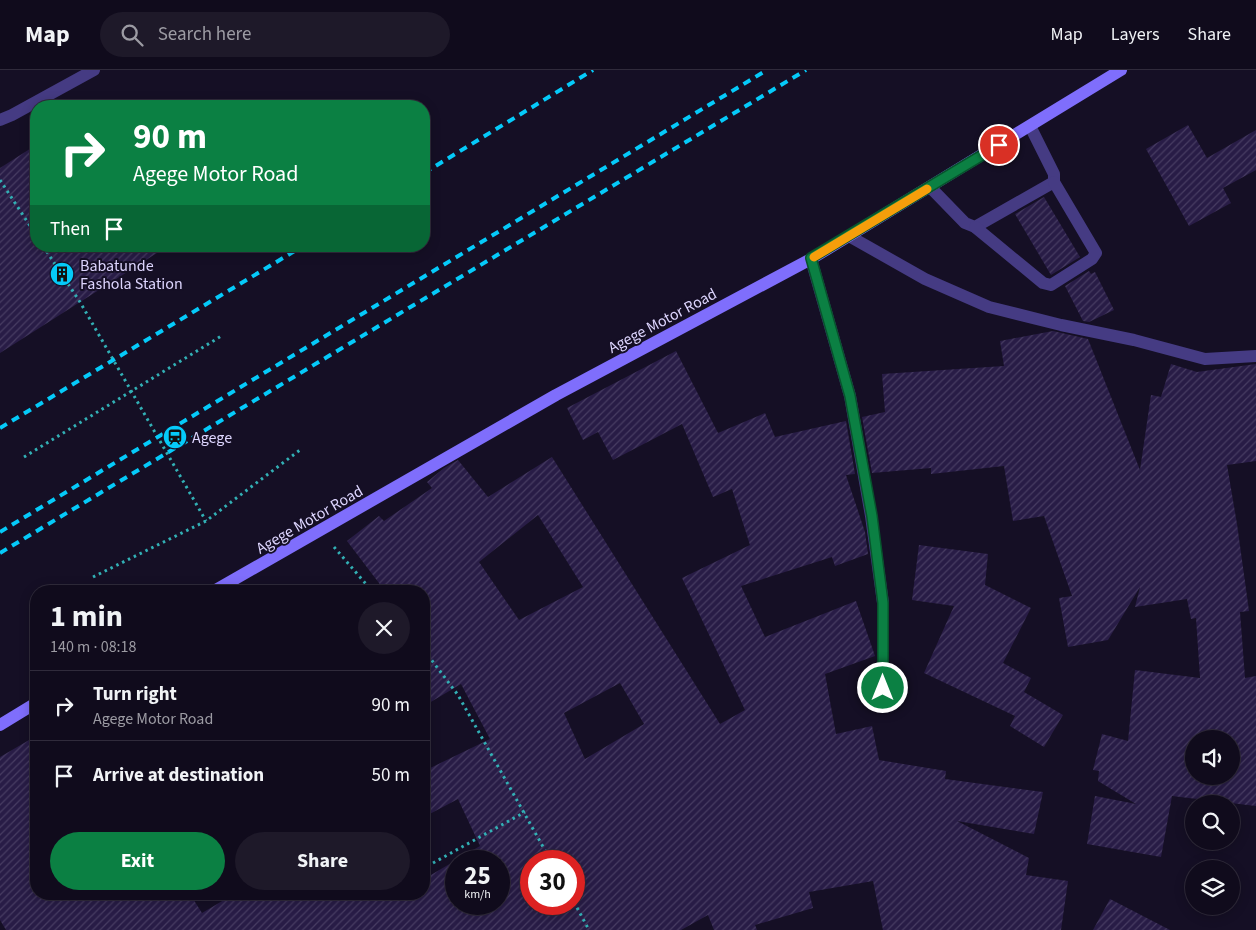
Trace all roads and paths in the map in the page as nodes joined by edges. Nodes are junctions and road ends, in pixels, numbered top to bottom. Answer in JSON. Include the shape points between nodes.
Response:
{"nodes":[{"id":1,"x":94,"y":70,"type":"edge"},
{"id":2,"x":1121,"y":70,"type":"edge"},
{"id":3,"x":39,"y":100,"type":"edge"},
{"id":4,"x":30,"y":105,"type":"edge"},
{"id":5,"x":0,"y":120,"type":"edge"},
{"id":6,"x":1030,"y":126,"type":"junction"},
{"id":7,"x":0,"y":180,"type":"edge"},
{"id":8,"x":1054,"y":182,"type":"junction"},
{"id":9,"x":930,"y":187,"type":"junction"},
{"id":10,"x":30,"y":226,"type":"edge"},
{"id":11,"x":976,"y":226,"type":"junction"},
{"id":12,"x":849,"y":236,"type":"junction"},
{"id":13,"x":47,"y":252,"type":"edge"},
{"id":14,"x":811,"y":258,"type":"junction"},
{"id":15,"x":223,"y":336,"type":"dead end"},
{"id":16,"x":1256,"y":356,"type":"edge"},
{"id":17,"x":131,"y":391,"type":"junction"},
{"id":18,"x":300,"y":450,"type":"dead end"},
{"id":19,"x":24,"y":457,"type":"dead end"},
{"id":20,"x":206,"y":521,"type":"junction"},
{"id":21,"x":321,"y":531,"type":"junction"},
{"id":22,"x":93,"y":577,"type":"dead end"},
{"id":23,"x":225,"y":585,"type":"edge"},
{"id":24,"x":367,"y":585,"type":"edge"},
{"id":25,"x":430,"y":658,"type":"edge"},
{"id":26,"x":883,"y":688,"type":"dead end"},
{"id":27,"x":30,"y":707,"type":"edge"},
{"id":28,"x":0,"y":725,"type":"edge"},
{"id":29,"x":525,"y":812,"type":"junction"},
{"id":30,"x":545,"y":850,"type":"edge"},
{"id":31,"x":433,"y":863,"type":"dead end"},
{"id":32,"x":581,"y":915,"type":"edge"},
{"id":33,"x":589,"y":930,"type":"edge"}],
"edges":[{"from":1,"to":3,"type":"street"},
{"from":2,"to":6,"type":"main road","name":"Agege Motor Road"},
{"from":4,"to":5,"type":"street"},
{"from":6,"to":8,"type":"street","via":[[1054,174]]},
{"from":6,"to":9,"type":"main road","name":"Agege Motor Road"},
{"from":7,"to":10,"type":"path"},
{"from":8,"to":11,"type":"street"},
{"from":8,"to":11,"type":"street","via":[[1096,253],[1092,260],[1051,286],[1043,284]]},
{"from":9,"to":11,"type":"street","via":[[965,223]]},
{"from":9,"to":12,"type":"main road","name":"Agege Motor Road"},
{"from":12,"to":14,"type":"main road","name":"Agege Motor Road"},
{"from":12,"to":16,"type":"street","via":[[925,279],[989,307],[1205,359]]},
{"from":13,"to":17,"type":"path"},
{"from":14,"to":21,"type":"main road","name":"Agege Motor Road","via":[[556,395]]},
{"from":14,"to":26,"type":"street","via":[[850,396],[872,516],[883,603]]},
{"from":15,"to":17,"type":"path"},
{"from":17,"to":19,"type":"path"},
{"from":17,"to":20,"type":"path"},
{"from":18,"to":20,"type":"path"},
{"from":20,"to":22,"type":"path"},
{"from":21,"to":23,"type":"main road","name":"Agege Motor Road"},
{"from":21,"to":24,"type":"path"},
{"from":25,"to":29,"type":"path","via":[[458,695]]},
{"from":27,"to":28,"type":"main road"},
{"from":29,"to":30,"type":"path"},
{"from":29,"to":31,"type":"path"},
{"from":32,"to":33,"type":"path"}]}
